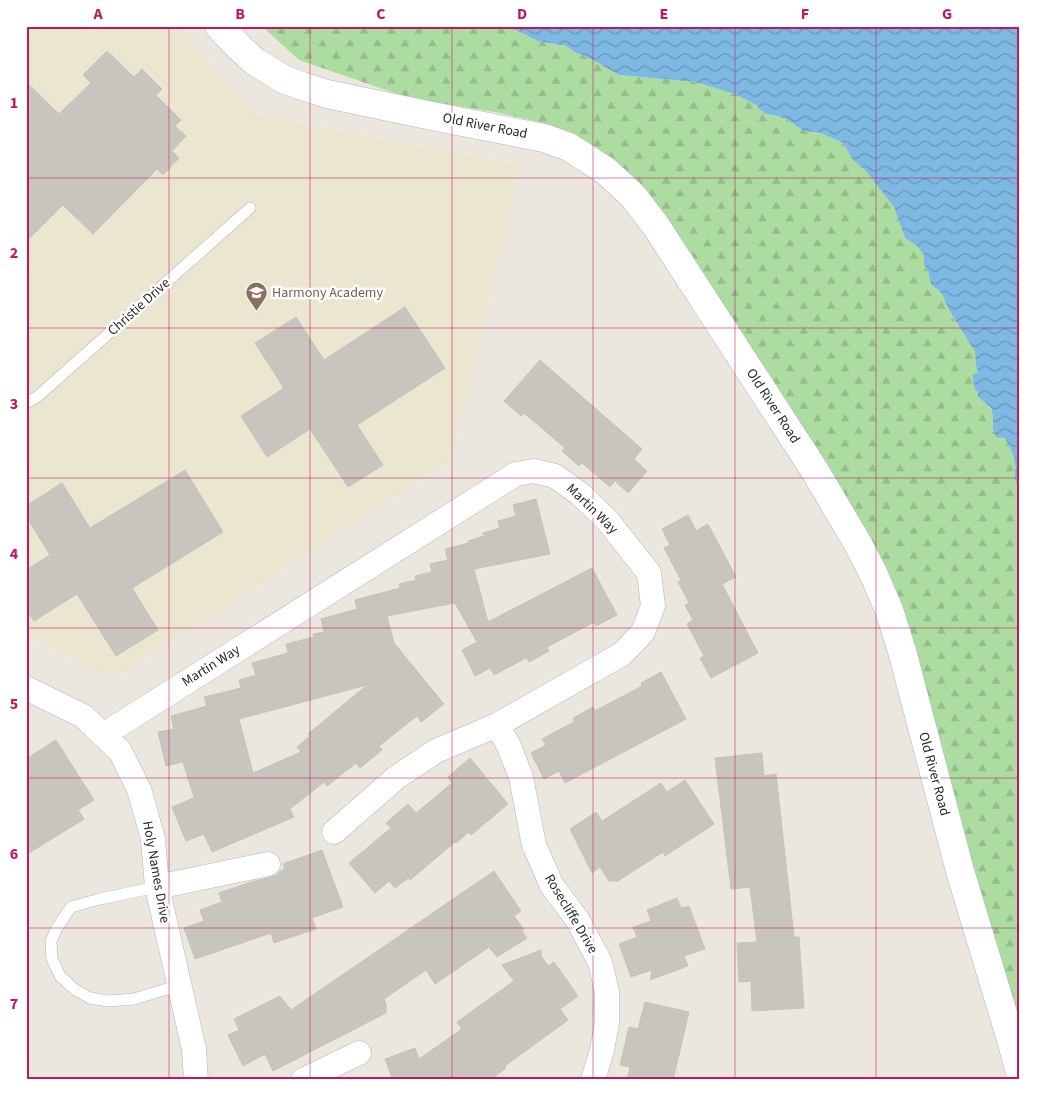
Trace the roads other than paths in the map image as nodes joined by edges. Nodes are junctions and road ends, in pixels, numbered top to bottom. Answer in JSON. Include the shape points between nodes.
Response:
{"nodes":[{"id":1,"x":219,"y":26,"type":"edge"},
{"id":2,"x":250,"y":208,"type":"dead end"},
{"id":3,"x":26,"y":402,"type":"edge"},
{"id":4,"x":26,"y":688,"type":"edge"},
{"id":5,"x":497,"y":725,"type":"junction"},
{"id":6,"x":103,"y":735,"type":"junction"},
{"id":7,"x":334,"y":832,"type":"dead end"},
{"id":8,"x":268,"y":864,"type":"dead end"},
{"id":9,"x":157,"y":887,"type":"junction"},
{"id":10,"x":180,"y":985,"type":"junction"},
{"id":11,"x":359,"y":1053,"type":"dead end"},
{"id":12,"x":1019,"y":1069,"type":"edge"},
{"id":13,"x":196,"y":1080,"type":"edge"},
{"id":14,"x":303,"y":1080,"type":"edge"},
{"id":15,"x":593,"y":1080,"type":"edge"}],
"edges":[{"from":1,"to":12,"type":"street","name":"Old River Road","via":[[254,61],[283,79],[327,94],[544,138],[569,147],[606,170],[633,196],[656,226],[815,471],[874,575],[902,651],[960,871]]},
{"from":2,"to":3,"type":"lane","name":"Christie Drive","via":[[37,397]]},
{"from":4,"to":6,"type":"street","name":"Holy Names Drive","via":[[83,716]]},
{"from":5,"to":6,"type":"street","name":"Martin Way","via":[[622,654],[643,632],[654,606],[649,573],[607,520],[555,476],[534,471],[516,474]]},
{"from":5,"to":7,"type":"street","name":"Martin Way","via":[[436,751],[397,777]]},
{"from":5,"to":15,"type":"street","name":"Rosecliffe Drive","via":[[521,777],[534,845],[552,886],[576,919],[600,962],[607,992],[607,1023]]},
{"from":6,"to":9,"type":"street","name":"Holy Names Drive","via":[[120,751],[139,789],[153,839]]},
{"from":8,"to":9,"type":"street"},
{"from":9,"to":10,"type":"street","name":"Holy Names Drive"},
{"from":9,"to":10,"type":"lane","via":[[72,907],[51,942],[52,959],[60,976],[90,998],[108,1001],[134,999]]},
{"from":10,"to":13,"type":"street","name":"Holy Names Drive","via":[[194,1049]]},
{"from":11,"to":14,"type":"street"}]}
